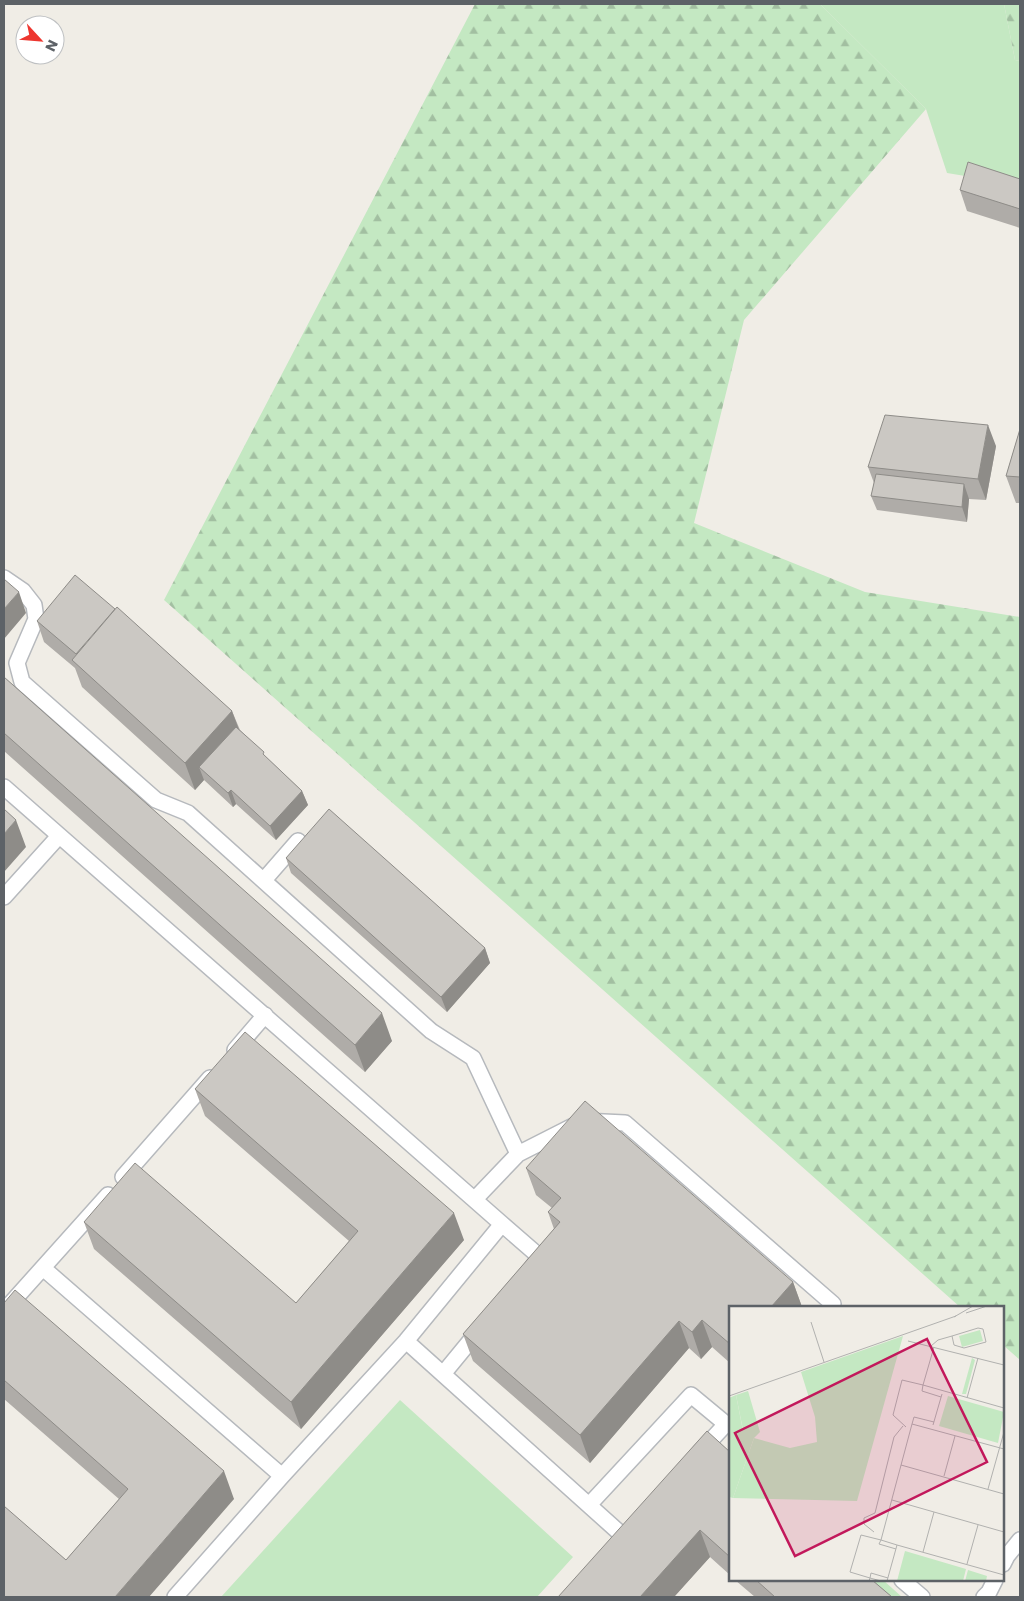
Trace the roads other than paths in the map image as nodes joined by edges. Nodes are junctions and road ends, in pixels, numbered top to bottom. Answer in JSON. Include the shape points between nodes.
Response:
{"nodes":[{"id":1,"x":4,"y":578,"type":"edge"},
{"id":2,"x":4,"y":787,"type":"edge"},
{"id":3,"x":59,"y":836,"type":"junction"},
{"id":4,"x":298,"y":841,"type":"edge"},
{"id":5,"x":264,"y":880,"type":"junction"},
{"id":6,"x":4,"y":897,"type":"edge"},
{"id":7,"x":265,"y":1015,"type":"junction"},
{"id":8,"x":518,"y":1154,"type":"junction"},
{"id":9,"x":475,"y":1199,"type":"junction"},
{"id":10,"x":502,"y":1224,"type":"junction"},
{"id":11,"x":43,"y":1268,"type":"junction"},
{"id":12,"x":522,"y":1279,"type":"edge"},
{"id":13,"x":831,"y":1306,"type":"edge"},
{"id":14,"x":4,"y":1311,"type":"edge"},
{"id":15,"x":492,"y":1316,"type":"edge"},
{"id":16,"x":406,"y":1341,"type":"junction"},
{"id":17,"x":443,"y":1374,"type":"junction"},
{"id":18,"x":729,"y":1424,"type":"edge"},
{"id":19,"x":687,"y":1466,"type":"edge"},
{"id":20,"x":282,"y":1476,"type":"junction"},
{"id":21,"x":588,"y":1505,"type":"junction"},
{"id":22,"x":635,"y":1522,"type":"edge"},
{"id":23,"x":622,"y":1535,"type":"junction"},
{"id":24,"x":1020,"y":1540,"type":"edge"},
{"id":25,"x":610,"y":1549,"type":"edge"},
{"id":26,"x":1004,"y":1561,"type":"edge"},
{"id":27,"x":903,"y":1581,"type":"edge"},
{"id":28,"x":994,"y":1581,"type":"edge"},
{"id":29,"x":175,"y":1597,"type":"edge"},
{"id":30,"x":922,"y":1597,"type":"edge"},
{"id":31,"x":984,"y":1597,"type":"edge"}],
"edges":[{"from":1,"to":5,"type":"lane","via":[[23,591],[34,605],[36,619],[16,663],[22,682],[156,800],[188,813]]},
{"from":2,"to":3,"type":"lane"},
{"from":3,"to":6,"type":"lane"},
{"from":3,"to":7,"type":"lane"},
{"from":4,"to":5,"type":"lane"},
{"from":5,"to":8,"type":"lane","via":[[431,1031],[474,1058]]},
{"from":7,"to":9,"type":"lane"},
{"from":7,"to":11,"type":"lane"},
{"from":8,"to":9,"type":"lane"},
{"from":8,"to":13,"type":"lane","via":[[583,1121],[625,1123],[833,1304]]},
{"from":9,"to":10,"type":"lane"},
{"from":10,"to":12,"type":"lane","via":[[540,1257]]},
{"from":10,"to":16,"type":"lane"},
{"from":11,"to":14,"type":"lane"},
{"from":11,"to":20,"type":"lane"},
{"from":15,"to":17,"type":"lane"},
{"from":16,"to":17,"type":"lane"},
{"from":16,"to":20,"type":"lane"},
{"from":17,"to":21,"type":"lane"},
{"from":18,"to":19,"type":"lane"},
{"from":18,"to":21,"type":"lane","via":[[691,1395]]},
{"from":20,"to":29,"type":"lane"},
{"from":21,"to":23,"type":"lane"},
{"from":22,"to":23,"type":"lane"},
{"from":23,"to":25,"type":"lane"},
{"from":24,"to":26,"type":"lane"},
{"from":27,"to":30,"type":"lane"},
{"from":28,"to":31,"type":"lane"}]}
